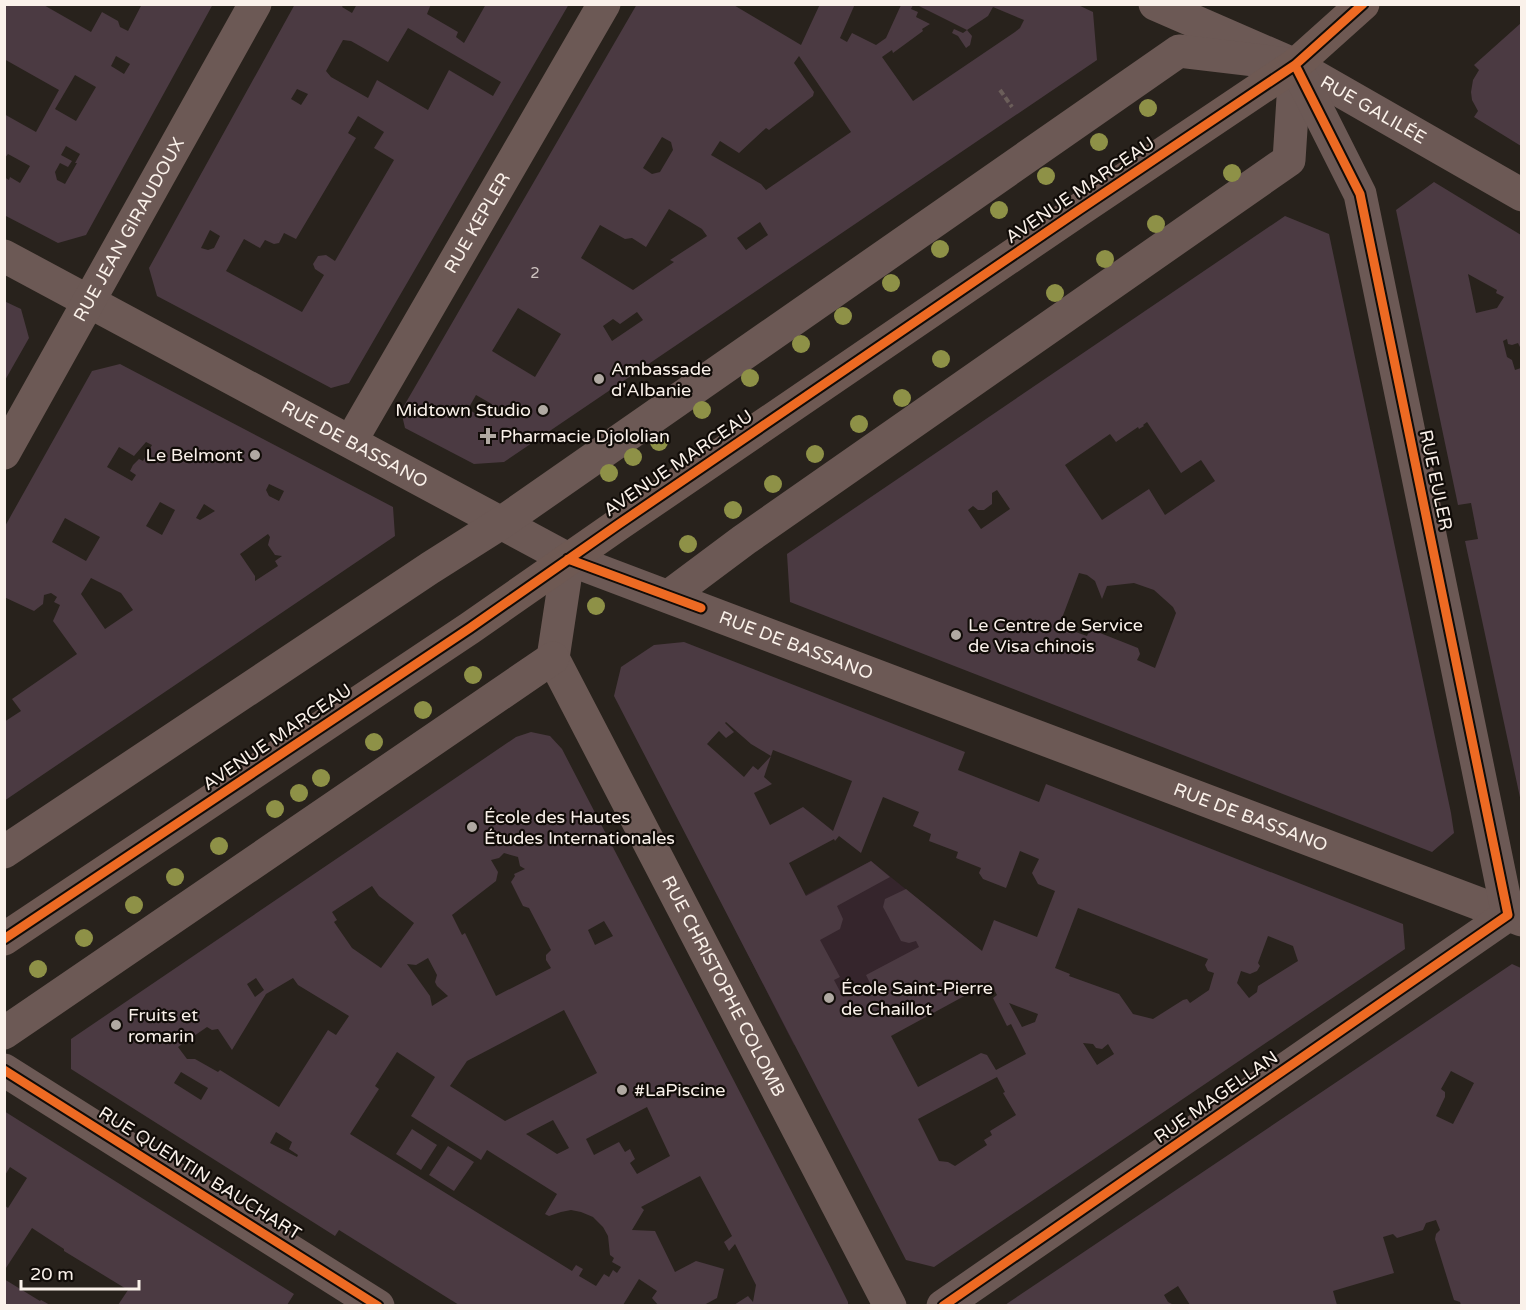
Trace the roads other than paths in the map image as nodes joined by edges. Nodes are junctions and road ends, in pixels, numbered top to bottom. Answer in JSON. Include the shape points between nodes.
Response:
{"nodes":[{"id":1,"x":255,"y":4,"type":"edge"},
{"id":2,"x":604,"y":4,"type":"edge"},
{"id":3,"x":1155,"y":4,"type":"edge"},
{"id":4,"x":1363,"y":4,"type":"edge"},
{"id":5,"x":1295,"y":65,"type":"junction"},
{"id":6,"x":1521,"y":195,"type":"edge"},
{"id":7,"x":4,"y":256,"type":"edge"},
{"id":8,"x":89,"y":301,"type":"junction"},
{"id":9,"x":351,"y":441,"type":"junction"},
{"id":10,"x":4,"y":453,"type":"edge"},
{"id":11,"x":501,"y":523,"type":"junction"},
{"id":12,"x":568,"y":559,"type":"junction"},
{"id":13,"x":669,"y":596,"type":"junction"},
{"id":14,"x":553,"y":658,"type":"junction"},
{"id":15,"x":4,"y":852,"type":"edge"},
{"id":16,"x":1515,"y":918,"type":"edge"},
{"id":17,"x":4,"y":939,"type":"edge"},
{"id":18,"x":4,"y":1033,"type":"edge"},
{"id":19,"x":4,"y":1070,"type":"edge"},
{"id":20,"x":378,"y":1305,"type":"edge"},
{"id":21,"x":890,"y":1305,"type":"edge"},
{"id":22,"x":943,"y":1305,"type":"edge"}],
"edges":[{"from":1,"to":8,"type":"street","name":"RUE JEAN GIRAUDOUX"},
{"from":2,"to":9,"type":"street","name":"RUE KEPLER"},
{"from":3,"to":5,"type":"street","name":"RUE GALILÉE"},
{"from":4,"to":5,"type":"main road","name":"AVENUE MARCEAU"},
{"from":5,"to":6,"type":"street","name":"RUE GALILÉE"},
{"from":5,"to":11,"type":"street","via":[[1179,51]]},
{"from":5,"to":12,"type":"main road","name":"AVENUE MARCEAU"},
{"from":5,"to":13,"type":"street","via":[[1289,160]]},
{"from":5,"to":16,"type":"street","name":"RUE EULER","via":[[1360,194]]},
{"from":7,"to":8,"type":"street","name":"RUE DE BASSANO"},
{"from":8,"to":9,"type":"street","name":"RUE DE BASSANO"},
{"from":8,"to":10,"type":"street","name":"RUE JEAN GIRAUDOUX"},
{"from":9,"to":11,"type":"street","name":"RUE DE BASSANO"},
{"from":11,"to":12,"type":"street","name":"RUE DE BASSANO"},
{"from":11,"to":15,"type":"street"},
{"from":12,"to":13,"type":"street","name":"RUE DE BASSANO"},
{"from":12,"to":14,"type":"street"},
{"from":12,"to":17,"type":"main road","name":"AVENUE MARCEAU"},
{"from":13,"to":16,"type":"street","name":"RUE DE BASSANO"},
{"from":14,"to":18,"type":"street"},
{"from":14,"to":21,"type":"street","name":"RUE CHRISTOPHE COLOMB"},
{"from":16,"to":22,"type":"street","name":"RUE MAGELLAN"},
{"from":19,"to":20,"type":"street","name":"RUE QUENTIN BAUCHART"}]}
